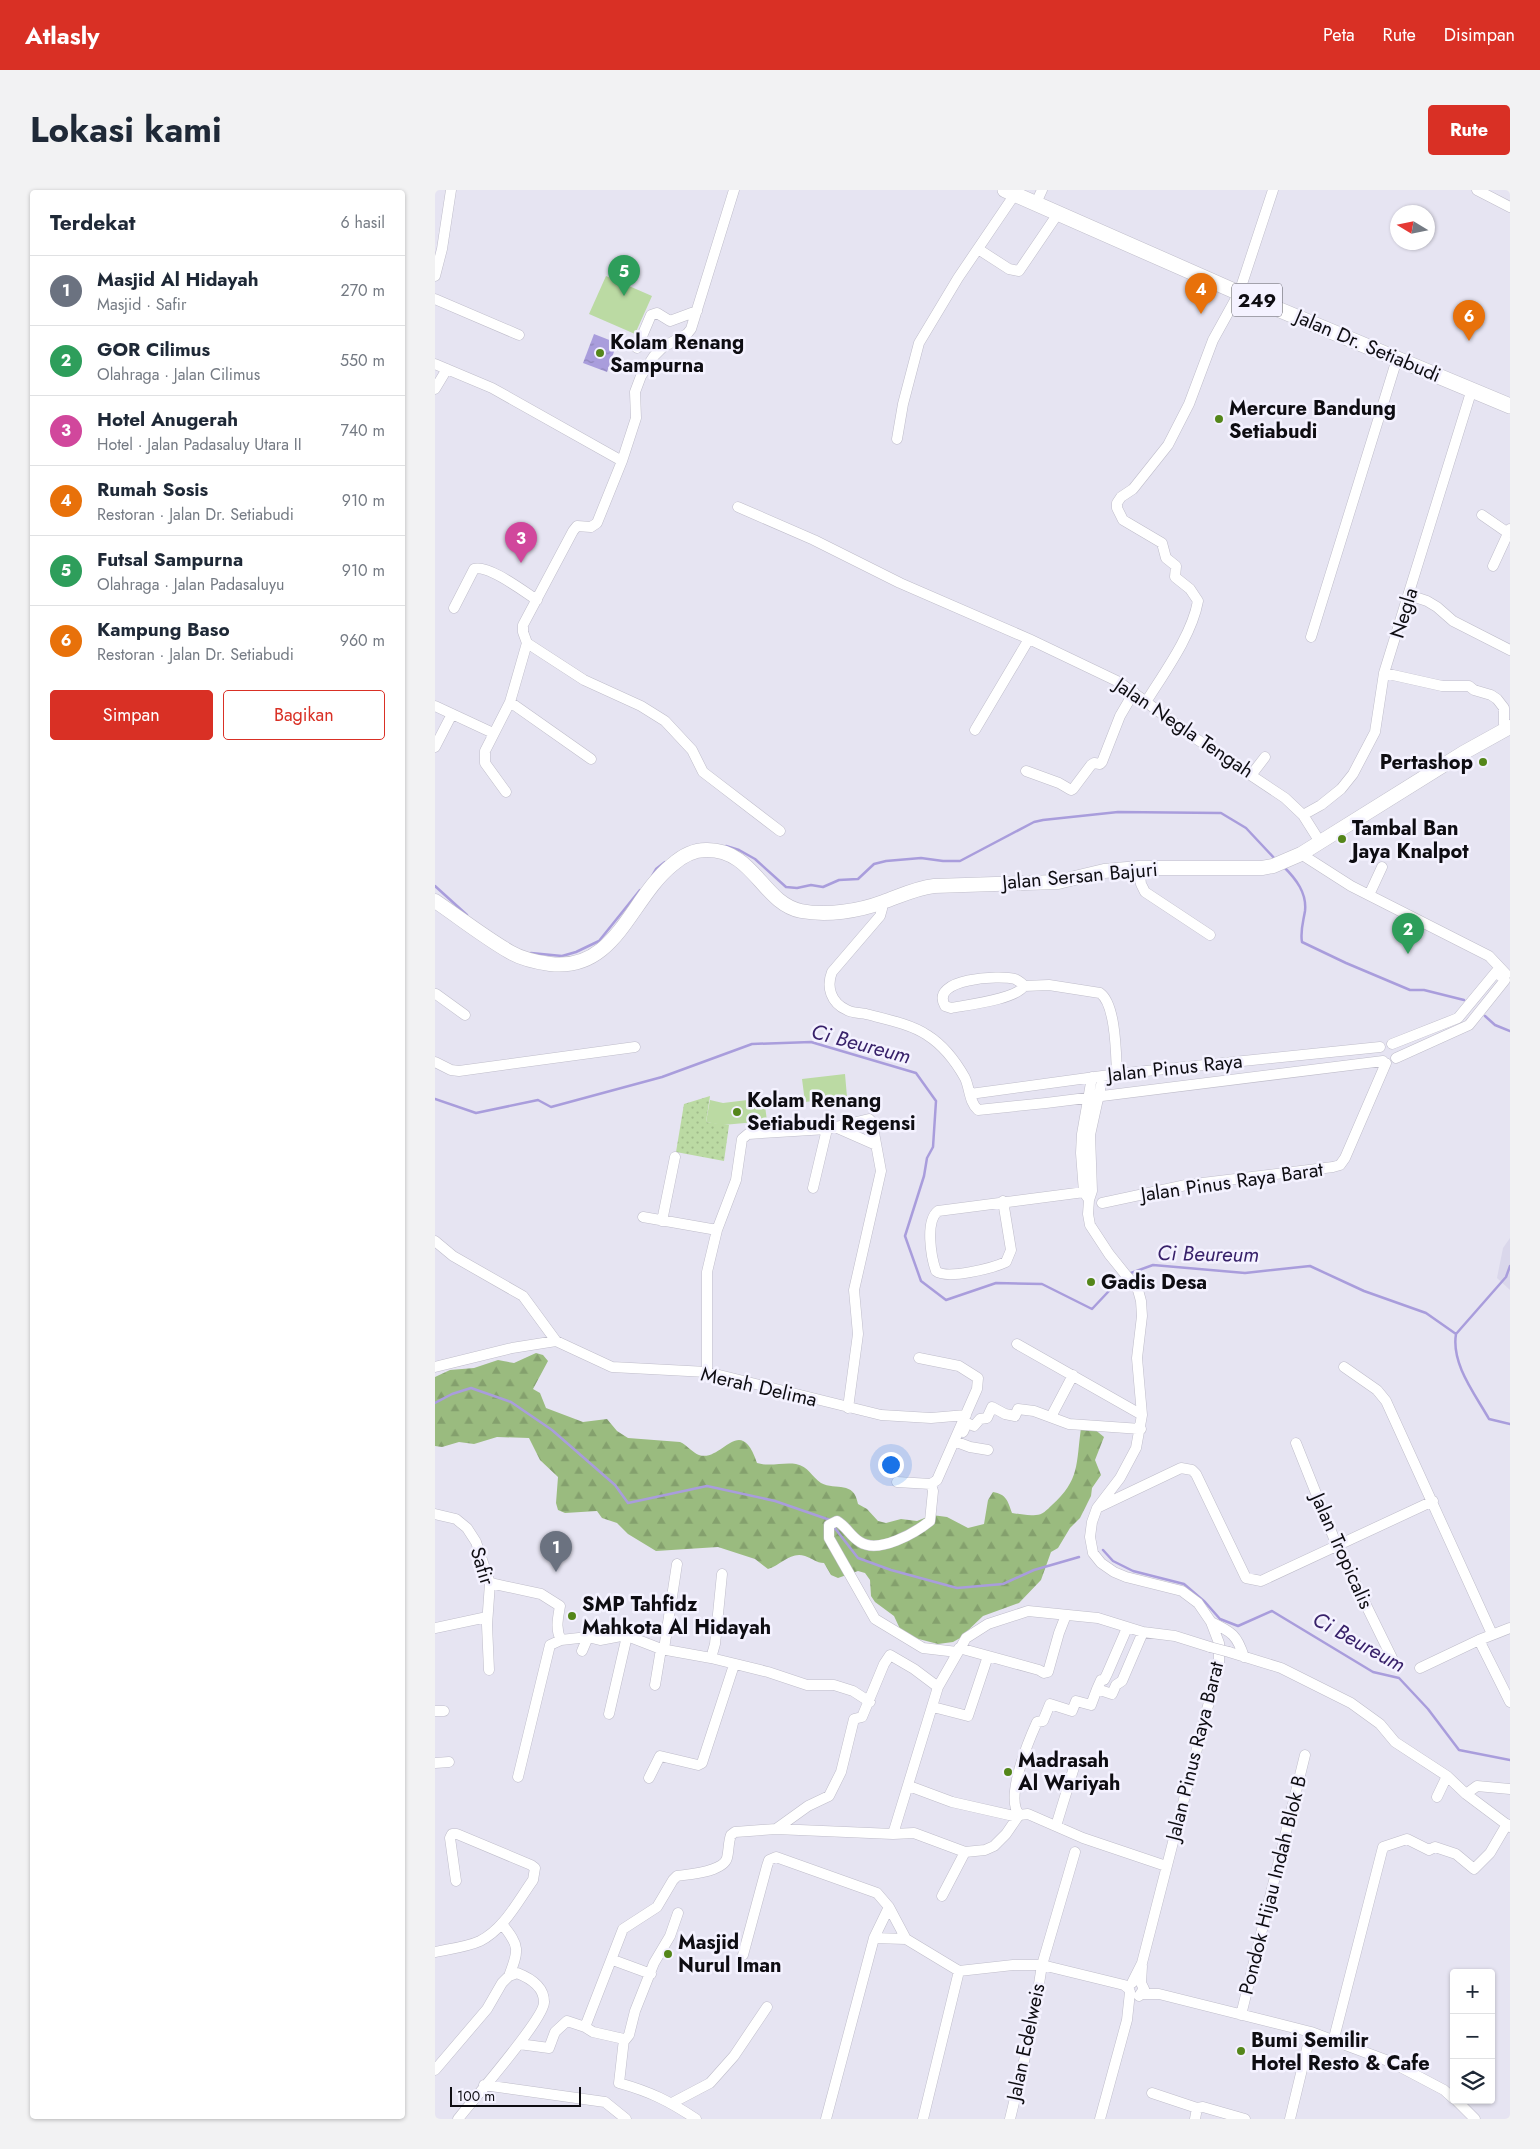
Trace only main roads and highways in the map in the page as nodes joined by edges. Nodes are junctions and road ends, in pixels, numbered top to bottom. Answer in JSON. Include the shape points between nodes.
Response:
{"nodes":[{"id":1,"x":1010,"y":192,"type":"edge"},
{"id":2,"x":1039,"y":196,"type":"edge"},
{"id":3,"x":1510,"y":406,"type":"edge"},
{"id":4,"x":1509,"y":728,"type":"edge"},
{"id":5,"x":435,"y":901,"type":"edge"}],
"edges":[{"from":1,"to":2,"type":"main road","name":"Jalan Dr. Setiabudi","number":"249"},
{"from":2,"to":3,"type":"main road","name":"Jalan Dr. Setiabudi","number":"249","via":[[1059,212],[1239,293]]},
{"from":4,"to":5,"type":"main road","name":"Jalan Sersan Bajuri","via":[[1301,854],[1262,868],[1139,868],[1104,871],[1058,882],[952,884],[924,887],[862,908],[828,912],[801,911],[786,905],[738,858],[722,851],[704,849],[684,854],[659,875],[607,947],[569,965],[535,962],[511,952]]}]}
